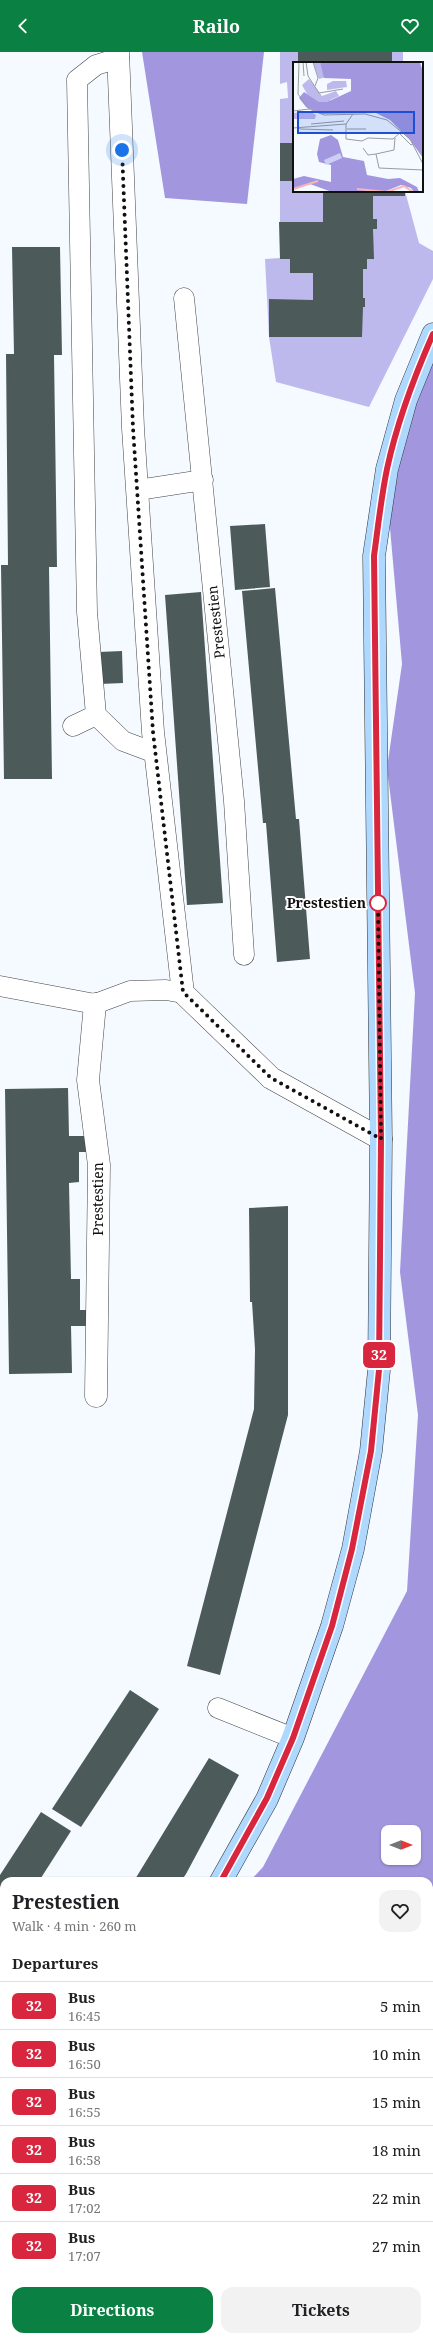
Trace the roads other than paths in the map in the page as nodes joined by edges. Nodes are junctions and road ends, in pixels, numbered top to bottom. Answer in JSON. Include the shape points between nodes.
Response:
{"nodes":[{"id":1,"x":118,"y":55,"type":"edge"},
{"id":2,"x":184,"y":298,"type":"dead end"},
{"id":3,"x":433,"y":334,"type":"edge"},
{"id":4,"x":203,"y":480,"type":"junction"},
{"id":5,"x":138,"y":490,"type":"junction"},
{"id":6,"x":96,"y":715,"type":"junction"},
{"id":7,"x":73,"y":726,"type":"dead end"},
{"id":8,"x":155,"y":753,"type":"junction"},
{"id":9,"x":244,"y":955,"type":"dead end"},
{"id":10,"x":0,"y":986,"type":"edge"},
{"id":11,"x":183,"y":992,"type":"junction"},
{"id":12,"x":95,"y":1004,"type":"junction"},
{"id":13,"x":381,"y":1139,"type":"junction"},
{"id":14,"x":96,"y":1396,"type":"dead end"},
{"id":15,"x":218,"y":1708,"type":"dead end"},
{"id":16,"x":293,"y":1738,"type":"junction"},
{"id":17,"x":223,"y":1877,"type":"edge"}],
"edges":[{"from":1,"to":5,"type":"street","via":[[133,428]]},
{"from":1,"to":6,"type":"lane","via":[[96,65],[77,80],[87,612]]},
{"from":2,"to":4,"type":"lane","name":"Prestestien"},
{"from":3,"to":13,"type":"main road","via":[[406,400],[390,461],[374,556]]},
{"from":4,"to":5,"type":"lane"},
{"from":4,"to":9,"type":"lane","name":"Prestestien","via":[[234,801]]},
{"from":5,"to":8,"type":"street"},
{"from":6,"to":7,"type":"lane"},
{"from":6,"to":8,"type":"lane","via":[[123,741]]},
{"from":8,"to":11,"type":"street"},
{"from":10,"to":12,"type":"lane"},
{"from":11,"to":12,"type":"lane","via":[[130,991]]},
{"from":11,"to":13,"type":"street","via":[[271,1078]]},
{"from":12,"to":14,"type":"street","name":"Prestestien","via":[[88,1080],[99,1165]]},
{"from":13,"to":16,"type":"main road","via":[[379,1370],[371,1451],[352,1549],[332,1626]]},
{"from":15,"to":16,"type":"lane"},
{"from":16,"to":17,"type":"main road","via":[[267,1798]]}]}
